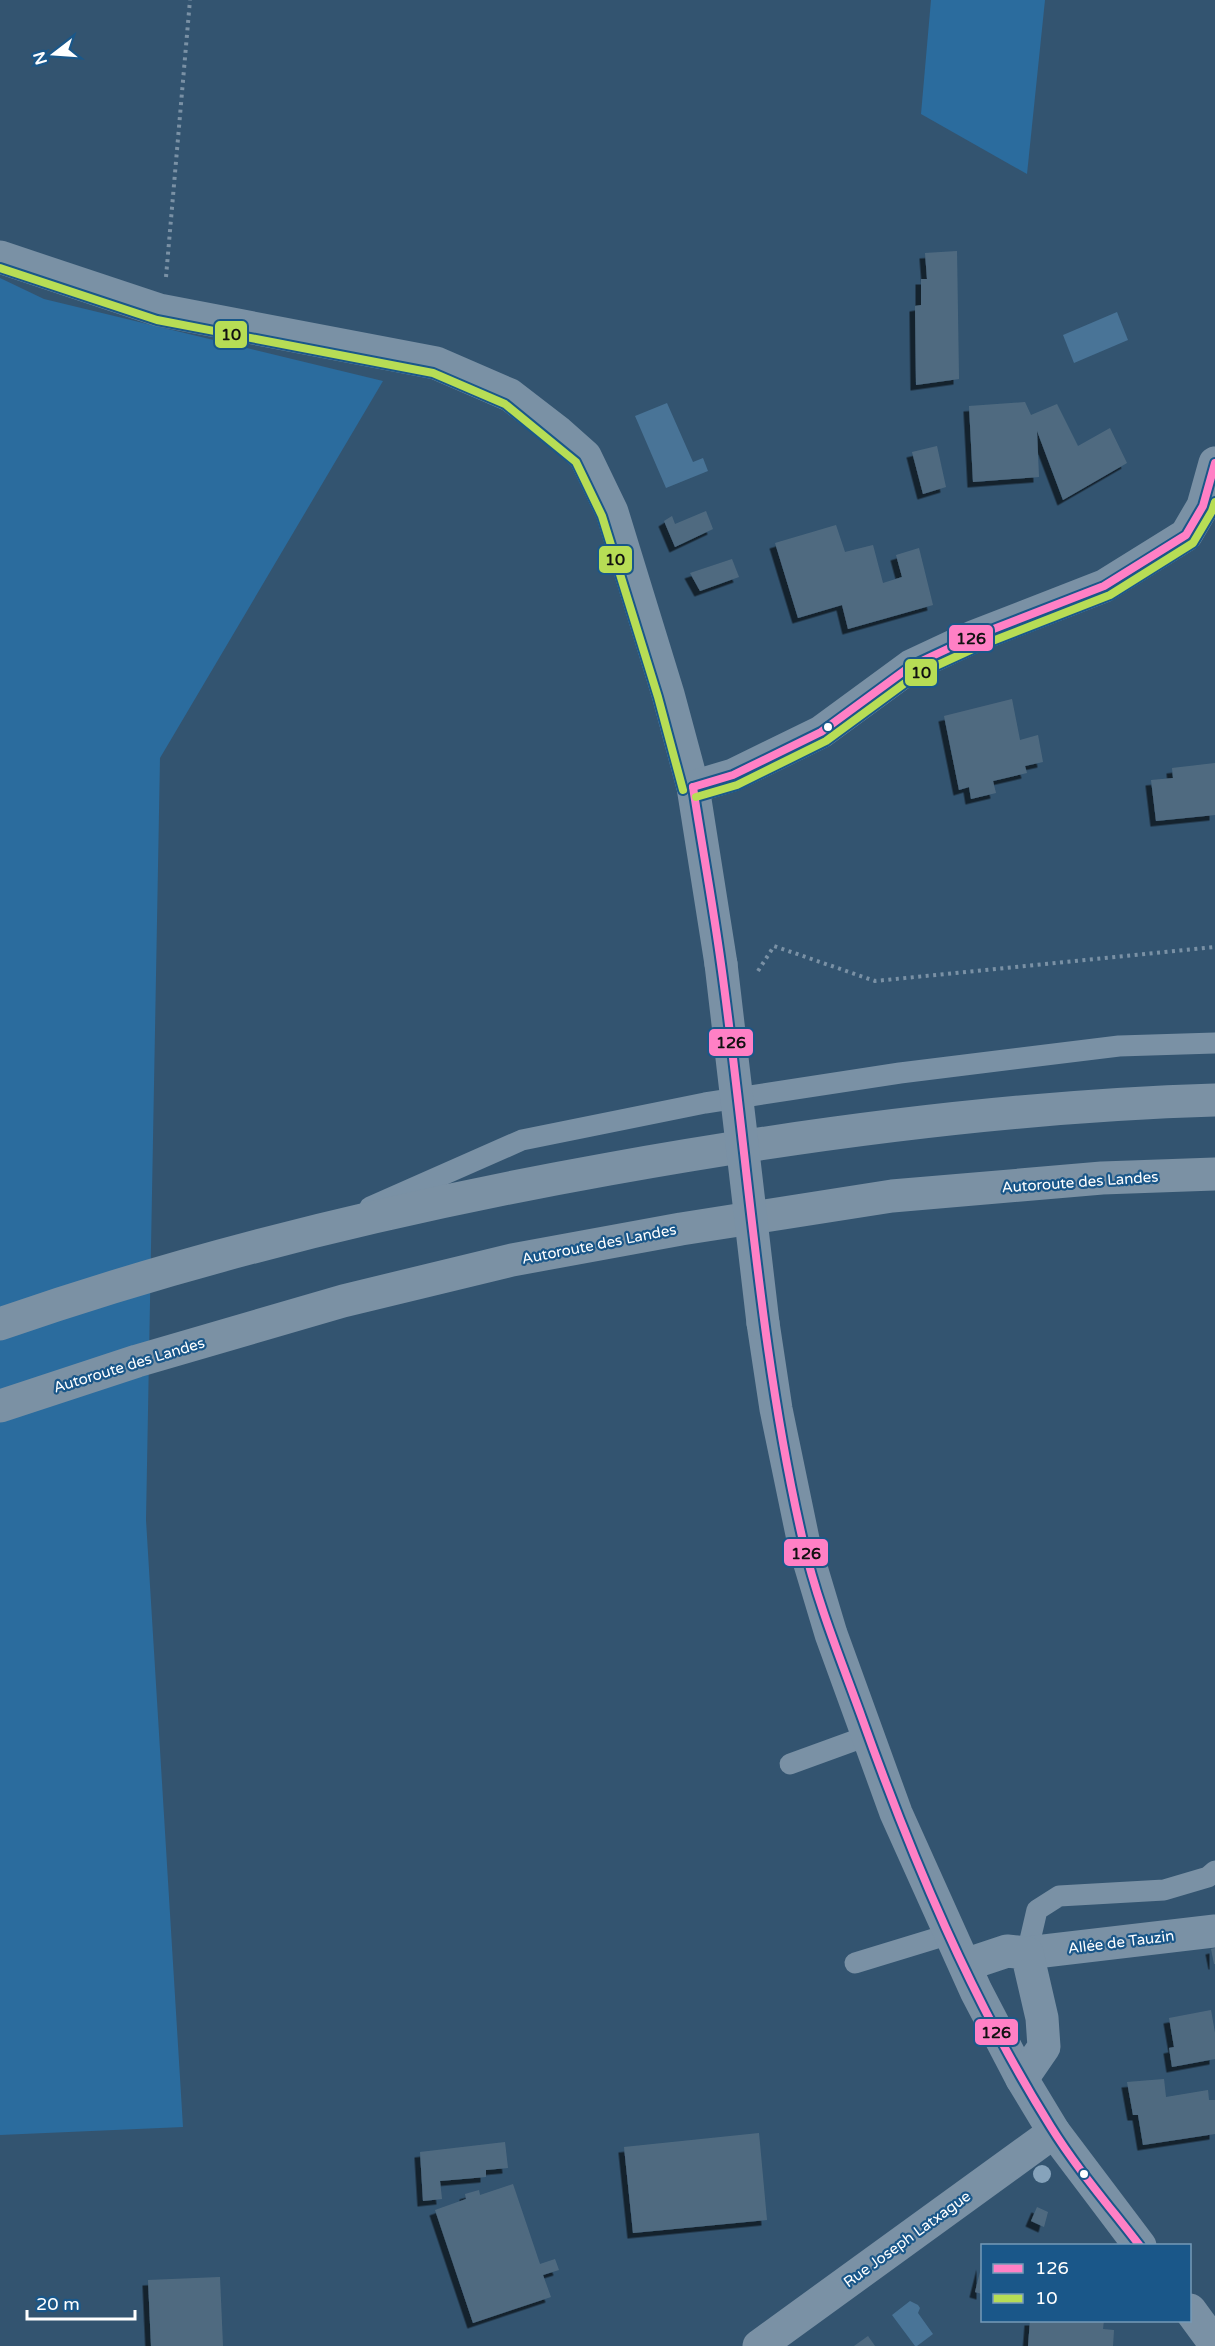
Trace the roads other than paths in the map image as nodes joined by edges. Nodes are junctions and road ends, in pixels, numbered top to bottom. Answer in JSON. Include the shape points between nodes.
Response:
{"nodes":[{"id":1,"x":0,"y":257,"type":"edge"},
{"id":2,"x":1215,"y":463,"type":"edge"},
{"id":3,"x":1201,"y":536,"type":"edge"},
{"id":4,"x":693,"y":787,"type":"junction"},
{"id":5,"x":1215,"y":1042,"type":"edge"},
{"id":6,"x":1215,"y":1100,"type":"edge"},
{"id":7,"x":1215,"y":1174,"type":"edge"},
{"id":8,"x":318,"y":1230,"type":"junction"},
{"id":9,"x":0,"y":1324,"type":"edge"},
{"id":10,"x":0,"y":1406,"type":"edge"},
{"id":11,"x":867,"y":1736,"type":"junction"},
{"id":12,"x":790,"y":1764,"type":"dead end"},
{"id":13,"x":1215,"y":1871,"type":"edge"},
{"id":14,"x":1215,"y":1931,"type":"edge"},
{"id":15,"x":950,"y":1934,"type":"junction"},
{"id":16,"x":1027,"y":1953,"type":"junction"},
{"id":17,"x":855,"y":1963,"type":"dead end"},
{"id":18,"x":965,"y":1965,"type":"junction"},
{"id":19,"x":1022,"y":2079,"type":"junction"},
{"id":20,"x":1054,"y":2132,"type":"junction"},
{"id":21,"x":1138,"y":2244,"type":"edge"},
{"id":22,"x":1191,"y":2311,"type":"edge"},
{"id":23,"x":1215,"y":2344,"type":"edge"},
{"id":24,"x":759,"y":2346,"type":"edge"}],
"edges":[{"from":1,"to":4,"type":"street","via":[[159,310],[436,363],[510,394],[585,456],[612,512]]},
{"from":2,"to":3,"type":"street","via":[[1203,506]]},
{"from":3,"to":4,"type":"street","via":[[1104,586],[973,637],[911,666],[821,732],[734,775]]},
{"from":4,"to":11,"type":"street","bridge":true,"via":[[721,964],[776,1409],[804,1544]]},
{"from":5,"to":8,"type":"lane","via":[[1119,1046],[900,1073],[705,1103],[522,1140]]},
{"from":6,"to":8,"type":"highway","via":[[1145,1102],[867,1128],[691,1154],[500,1189]]},
{"from":7,"to":10,"type":"highway","name":"Autoroute des Landes","via":[[1102,1178],[892,1196],[512,1260],[343,1301]]},
{"from":8,"to":9,"type":"highway","via":[[146,1277]]},
{"from":11,"to":12,"type":"lane"},
{"from":11,"to":15,"type":"street","via":[[896,1813]]},
{"from":13,"to":16,"type":"lane","via":[[1208,1877],[1164,1890],[1059,1896],[1037,1910]]},
{"from":14,"to":16,"type":"street","name":"Allée de Tauzin"},
{"from":15,"to":17,"type":"lane"},
{"from":15,"to":18,"type":"street"},
{"from":16,"to":18,"type":"street","name":"Allée de Tauzin","via":[[1007,1951]]},
{"from":16,"to":19,"type":"street","via":[[1044,2047]]},
{"from":18,"to":19,"type":"street"},
{"from":19,"to":20,"type":"street"},
{"from":20,"to":21,"type":"street"},
{"from":20,"to":24,"type":"street","name":"Rue Joseph Latxague"},
{"from":22,"to":23,"type":"street"}]}
